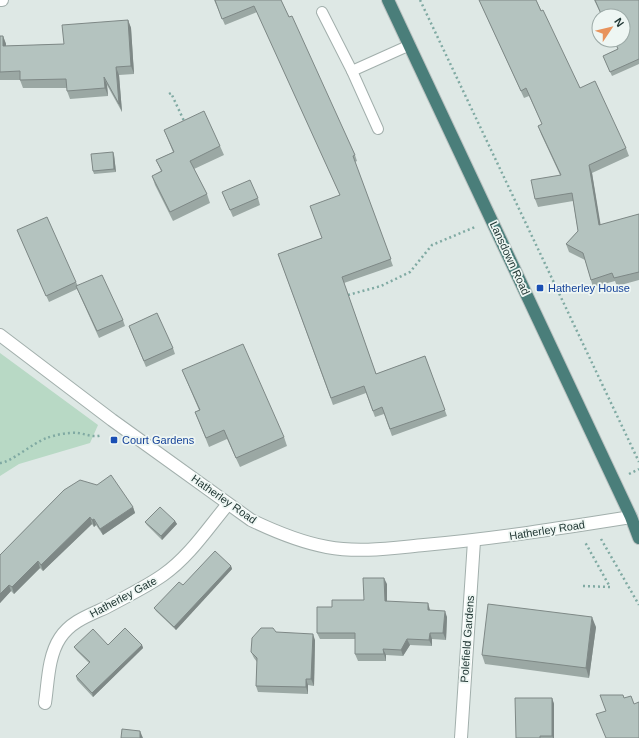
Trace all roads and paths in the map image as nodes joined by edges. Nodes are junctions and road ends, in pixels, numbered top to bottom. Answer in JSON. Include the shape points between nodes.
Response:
{"nodes":[{"id":1,"x":388,"y":0,"type":"edge"},
{"id":2,"x":420,"y":0,"type":"edge"},
{"id":3,"x":322,"y":12,"type":"dead end"},
{"id":4,"x":410,"y":45,"type":"junction"},
{"id":5,"x":352,"y":71,"type":"junction"},
{"id":6,"x":168,"y":94,"type":"dead end"},
{"id":7,"x":378,"y":129,"type":"dead end"},
{"id":8,"x":188,"y":130,"type":"edge"},
{"id":9,"x":492,"y":220,"type":"junction"},
{"id":10,"x":348,"y":295,"type":"edge"},
{"id":11,"x":0,"y":336,"type":"edge"},
{"id":12,"x":112,"y":420,"type":"junction"},
{"id":13,"x":639,"y":462,"type":"edge"},
{"id":14,"x":0,"y":463,"type":"edge"},
{"id":15,"x":228,"y":504,"type":"junction"},
{"id":16,"x":631,"y":517,"type":"junction"},
{"id":17,"x":592,"y":523,"type":"junction"},
{"id":18,"x":576,"y":526,"type":"junction"},
{"id":19,"x":639,"y":528,"type":"edge"},
{"id":20,"x":639,"y":538,"type":"edge"},
{"id":21,"x":474,"y":541,"type":"junction"},
{"id":22,"x":583,"y":586,"type":"dead end"},
{"id":23,"x":639,"y":605,"type":"edge"},
{"id":24,"x":44,"y":703,"type":"dead end"},
{"id":25,"x":461,"y":738,"type":"edge"}],
"edges":[{"from":1,"to":4,"type":"highway","name":"Lansdown Road"},
{"from":2,"to":13,"type":"path"},
{"from":3,"to":5,"type":"lane"},
{"from":4,"to":5,"type":"lane"},
{"from":4,"to":9,"type":"highway","name":"Lansdown Road"},
{"from":5,"to":7,"type":"lane"},
{"from":6,"to":8,"type":"path","via":[[171,93]]},
{"from":9,"to":10,"type":"path","via":[[432,245],[410,272],[381,286]]},
{"from":9,"to":16,"type":"highway","name":"Lansdown Road"},
{"from":11,"to":12,"type":"street","name":"Hatherley Road"},
{"from":12,"to":14,"type":"path","via":[[109,432],[97,437],[76,433],[47,438]]},
{"from":12,"to":15,"type":"street","name":"Hatherley Road"},
{"from":15,"to":21,"type":"street","name":"Hatherley Road","via":[[275,532],[328,547],[375,550]]},
{"from":15,"to":24,"type":"street","name":"Hatherley Gate","via":[[171,569],[67,629],[53,655]]},
{"from":16,"to":17,"type":"street","name":"Hatherley Road"},
{"from":16,"to":19,"type":"highway","name":"Lansdown Road"},
{"from":16,"to":20,"type":"highway","name":"Lansdown Road"},
{"from":17,"to":18,"type":"street","name":"Hatherley Road"},
{"from":17,"to":23,"type":"path"},
{"from":18,"to":21,"type":"street","name":"Hatherley Road"},
{"from":18,"to":22,"type":"path","via":[[610,587]]},
{"from":21,"to":25,"type":"street","name":"Polefield Gardens"}]}
